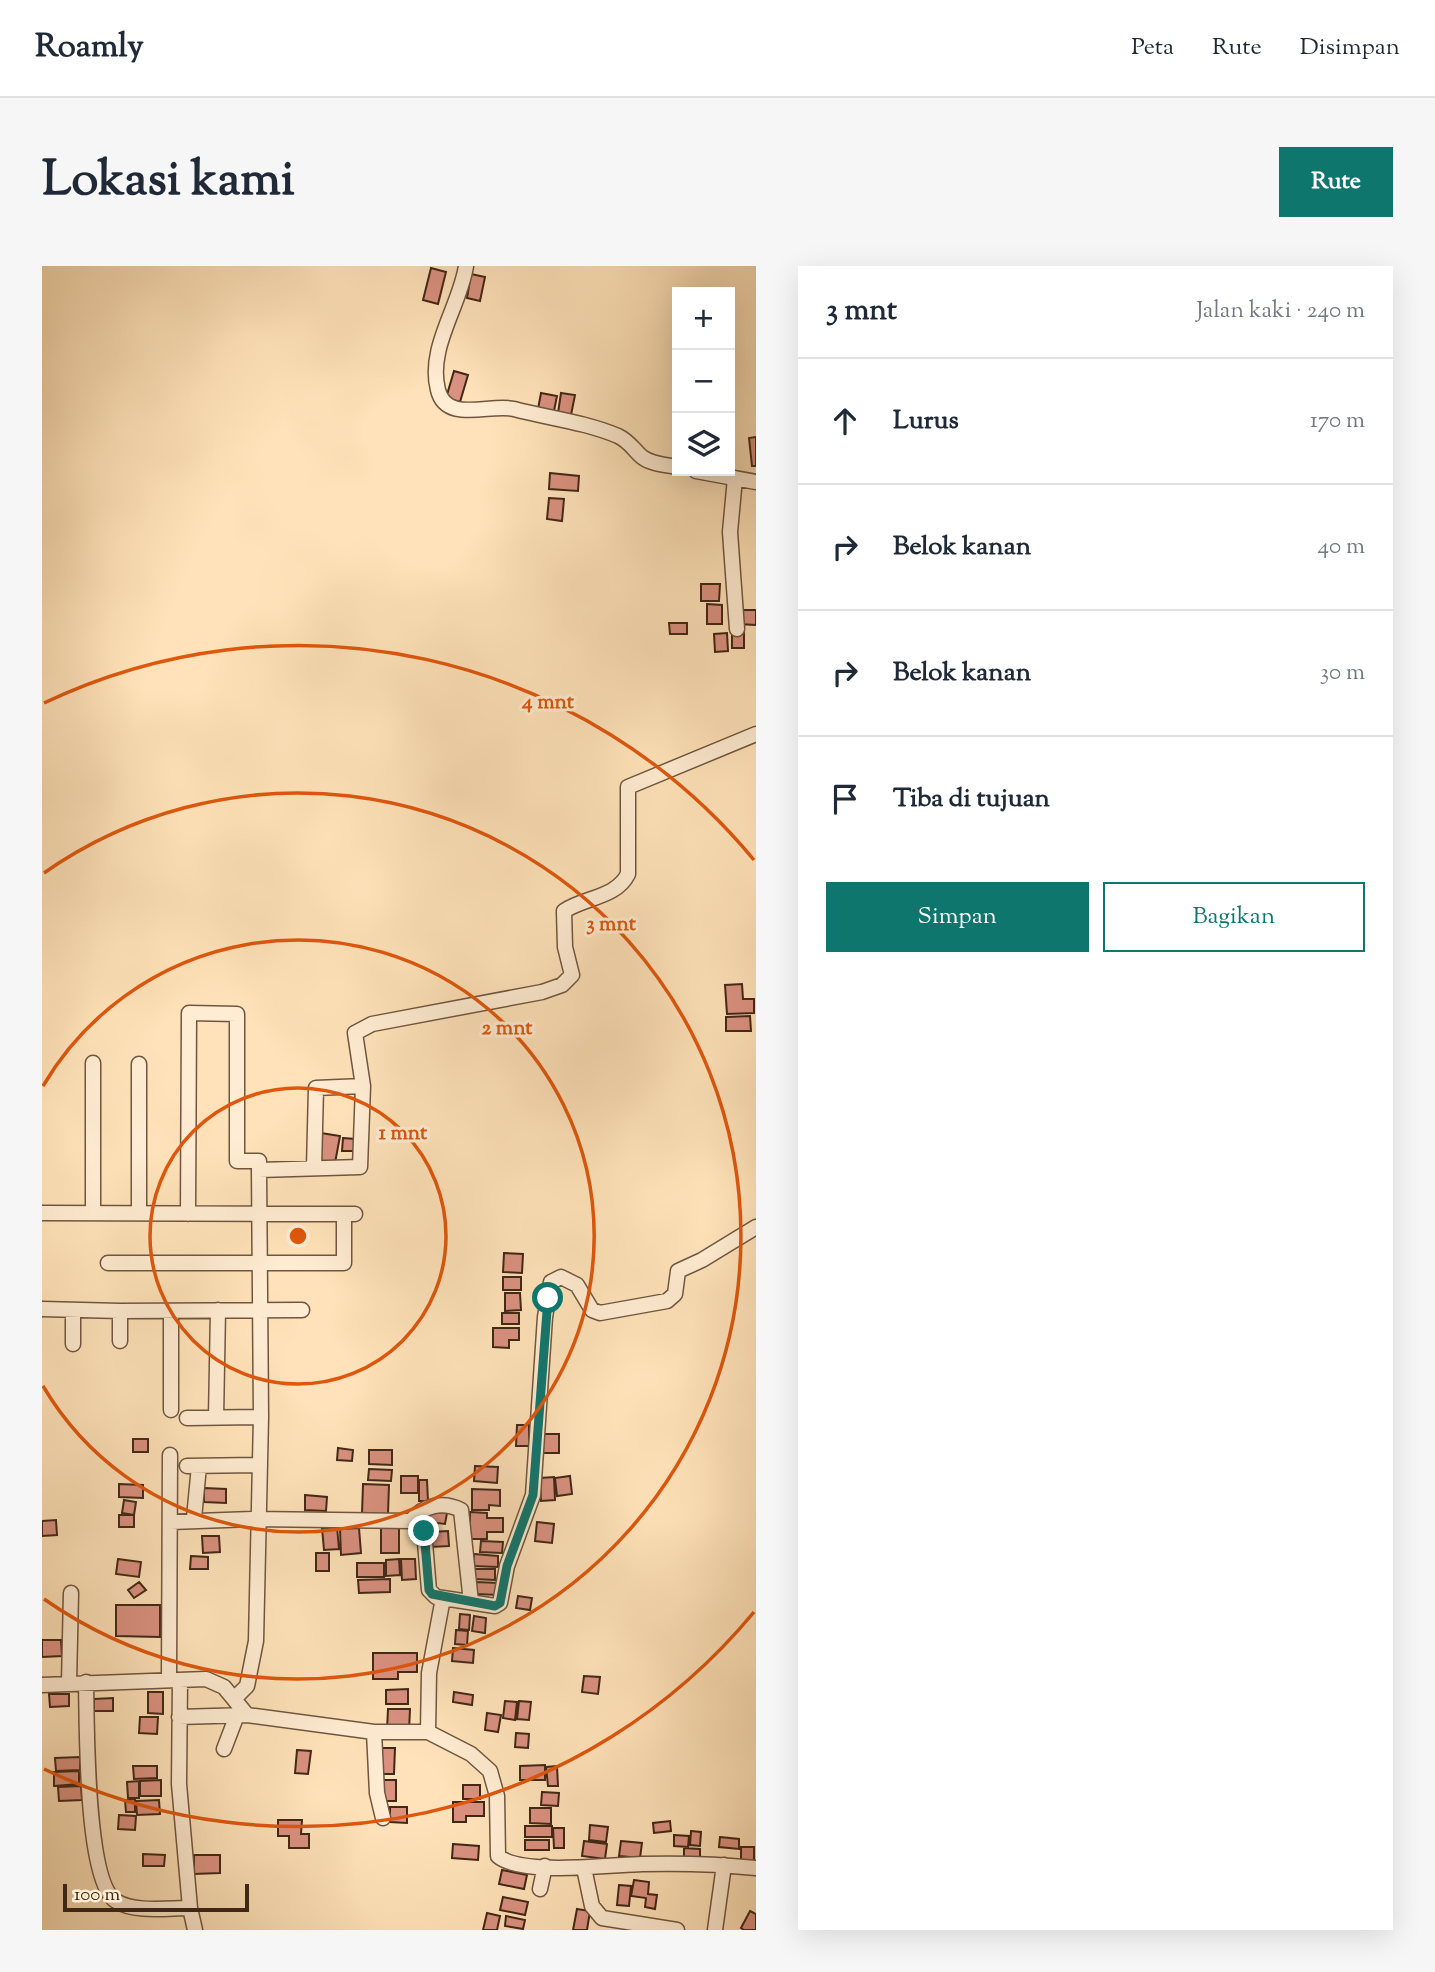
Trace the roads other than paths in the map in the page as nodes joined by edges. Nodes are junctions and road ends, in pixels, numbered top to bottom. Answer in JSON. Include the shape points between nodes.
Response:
{"nodes":[{"id":1,"x":466,"y":266,"type":"edge"},
{"id":2,"x":672,"y":466,"type":"edge"},
{"id":3,"x":724,"y":476,"type":"edge"},
{"id":4,"x":735,"y":478,"type":"junction"},
{"id":5,"x":756,"y":482,"type":"edge"},
{"id":6,"x":737,"y":629,"type":"dead end"},
{"id":7,"x":756,"y":734,"type":"edge"},
{"id":8,"x":93,"y":1063,"type":"dead end"},
{"id":9,"x":139,"y":1064,"type":"dead end"},
{"id":10,"x":363,"y":1086,"type":"junction"},
{"id":11,"x":314,"y":1168,"type":"junction"},
{"id":12,"x":259,"y":1170,"type":"junction"},
{"id":13,"x":42,"y":1213,"type":"edge"},
{"id":14,"x":93,"y":1213,"type":"junction"},
{"id":15,"x":139,"y":1213,"type":"junction"},
{"id":16,"x":188,"y":1214,"type":"junction"},
{"id":17,"x":259,"y":1215,"type":"junction"},
{"id":18,"x":756,"y":1227,"type":"edge"},
{"id":19,"x":108,"y":1264,"type":"dead end"},
{"id":20,"x":259,"y":1264,"type":"junction"},
{"id":21,"x":42,"y":1309,"type":"edge"},
{"id":22,"x":73,"y":1310,"type":"junction"},
{"id":23,"x":218,"y":1310,"type":"junction"},
{"id":24,"x":260,"y":1310,"type":"junction"},
{"id":25,"x":302,"y":1310,"type":"dead end"},
{"id":26,"x":120,"y":1311,"type":"junction"},
{"id":27,"x":171,"y":1311,"type":"junction"},
{"id":28,"x":120,"y":1341,"type":"dead end"},
{"id":29,"x":73,"y":1344,"type":"dead end"},
{"id":30,"x":171,"y":1409,"type":"dead end"},
{"id":31,"x":261,"y":1417,"type":"junction"},
{"id":32,"x":187,"y":1418,"type":"dead end"},
{"id":33,"x":216,"y":1418,"type":"junction"},
{"id":34,"x":170,"y":1455,"type":"dead end"},
{"id":35,"x":260,"y":1465,"type":"junction"},
{"id":36,"x":194,"y":1518,"type":"dead end"},
{"id":37,"x":259,"y":1519,"type":"junction"},
{"id":38,"x":411,"y":1521,"type":"junction"},
{"id":39,"x":171,"y":1522,"type":"junction"},
{"id":40,"x":71,"y":1593,"type":"dead end"},
{"id":41,"x":443,"y":1598,"type":"junction"},
{"id":42,"x":471,"y":1602,"type":"junction"},
{"id":43,"x":174,"y":1679,"type":"junction"},
{"id":44,"x":86,"y":1682,"type":"junction"},
{"id":45,"x":69,"y":1683,"type":"junction"},
{"id":46,"x":42,"y":1685,"type":"edge"},
{"id":47,"x":234,"y":1699,"type":"junction"},
{"id":48,"x":242,"y":1715,"type":"junction"},
{"id":49,"x":180,"y":1717,"type":"junction"},
{"id":50,"x":374,"y":1732,"type":"junction"},
{"id":51,"x":428,"y":1732,"type":"junction"},
{"id":52,"x":224,"y":1749,"type":"dead end"},
{"id":53,"x":383,"y":1818,"type":"dead end"},
{"id":54,"x":724,"y":1865,"type":"junction"},
{"id":55,"x":545,"y":1867,"type":"junction"},
{"id":56,"x":584,"y":1868,"type":"junction"},
{"id":57,"x":756,"y":1868,"type":"edge"},
{"id":58,"x":540,"y":1889,"type":"dead end"},
{"id":59,"x":190,"y":1908,"type":"junction"},
{"id":60,"x":195,"y":1930,"type":"edge"},
{"id":61,"x":677,"y":1930,"type":"edge"},
{"id":62,"x":715,"y":1930,"type":"edge"}],
"edges":[{"from":1,"to":2,"type":"street","via":[[463,289],[439,356],[437,388],[442,401],[476,411],[508,407],[600,430],[621,437],[649,461]]},
{"from":3,"to":4,"type":"street"},
{"from":4,"to":5,"type":"street"},
{"from":4,"to":6,"type":"street","via":[[730,532]]},
{"from":7,"to":10,"type":"street","via":[[628,787],[628,874],[623,885],[612,892],[576,902],[564,911],[572,975],[562,985],[355,1032]]},
{"from":8,"to":14,"type":"street"},
{"from":9,"to":15,"type":"street"},
{"from":10,"to":11,"type":"street","via":[[362,1164]]},
{"from":10,"to":11,"type":"street","via":[[316,1088]]},
{"from":11,"to":12,"type":"street"},
{"from":12,"to":16,"type":"street","via":[[259,1161],[237,1161],[237,1014],[190,1013]]},
{"from":12,"to":17,"type":"street"},
{"from":13,"to":14,"type":"street"},
{"from":14,"to":15,"type":"street"},
{"from":15,"to":16,"type":"street"},
{"from":16,"to":17,"type":"street"},
{"from":17,"to":20,"type":"street"},
{"from":17,"to":20,"type":"street","via":[[349,1214],[344,1263]]},
{"from":18,"to":42,"type":"street","via":[[678,1271],[675,1294],[667,1301],[600,1313],[592,1310],[577,1284],[561,1277],[551,1282],[533,1495],[507,1566],[501,1601],[495,1606]]},
{"from":19,"to":20,"type":"street"},
{"from":20,"to":24,"type":"street"},
{"from":21,"to":22,"type":"street"},
{"from":22,"to":26,"type":"street"},
{"from":22,"to":29,"type":"street"},
{"from":23,"to":24,"type":"street"},
{"from":23,"to":27,"type":"street"},
{"from":23,"to":33,"type":"street"},
{"from":24,"to":25,"type":"street"},
{"from":24,"to":31,"type":"street"},
{"from":26,"to":27,"type":"street"},
{"from":26,"to":28,"type":"street"},
{"from":27,"to":30,"type":"street"},
{"from":31,"to":33,"type":"street"},
{"from":31,"to":35,"type":"street"},
{"from":32,"to":33,"type":"street"},
{"from":34,"to":39,"type":"street"},
{"from":35,"to":36,"type":"street","via":[[193,1466]]},
{"from":35,"to":37,"type":"street"},
{"from":37,"to":38,"type":"street"},
{"from":37,"to":39,"type":"street"},
{"from":37,"to":47,"type":"street","via":[[256,1641],[247,1686]]},
{"from":38,"to":41,"type":"street","via":[[424,1531],[429,1590]]},
{"from":38,"to":42,"type":"street","via":[[432,1506],[452,1506],[463,1513]]},
{"from":39,"to":43,"type":"street"},
{"from":40,"to":45,"type":"street"},
{"from":41,"to":42,"type":"street"},
{"from":41,"to":51,"type":"street","via":[[429,1673]]},
{"from":43,"to":44,"type":"street"},
{"from":43,"to":47,"type":"street","via":[[216,1682]]},
{"from":43,"to":49,"type":"street"},
{"from":44,"to":45,"type":"street"},
{"from":44,"to":59,"type":"street","via":[[91,1818],[100,1882],[113,1900],[127,1907]]},
{"from":45,"to":46,"type":"street"},
{"from":47,"to":48,"type":"street"},
{"from":48,"to":49,"type":"street"},
{"from":48,"to":50,"type":"street"},
{"from":48,"to":52,"type":"street"},
{"from":49,"to":59,"type":"street","via":[[179,1784]]},
{"from":50,"to":51,"type":"street"},
{"from":50,"to":53,"type":"street"},
{"from":51,"to":55,"type":"street","via":[[481,1760],[490,1771],[497,1796],[498,1856],[512,1865]]},
{"from":54,"to":56,"type":"street"},
{"from":54,"to":57,"type":"street"},
{"from":54,"to":62,"type":"street"},
{"from":55,"to":56,"type":"street"},
{"from":55,"to":58,"type":"street"},
{"from":56,"to":61,"type":"street","via":[[592,1906],[602,1918]]},
{"from":59,"to":60,"type":"street"}]}
